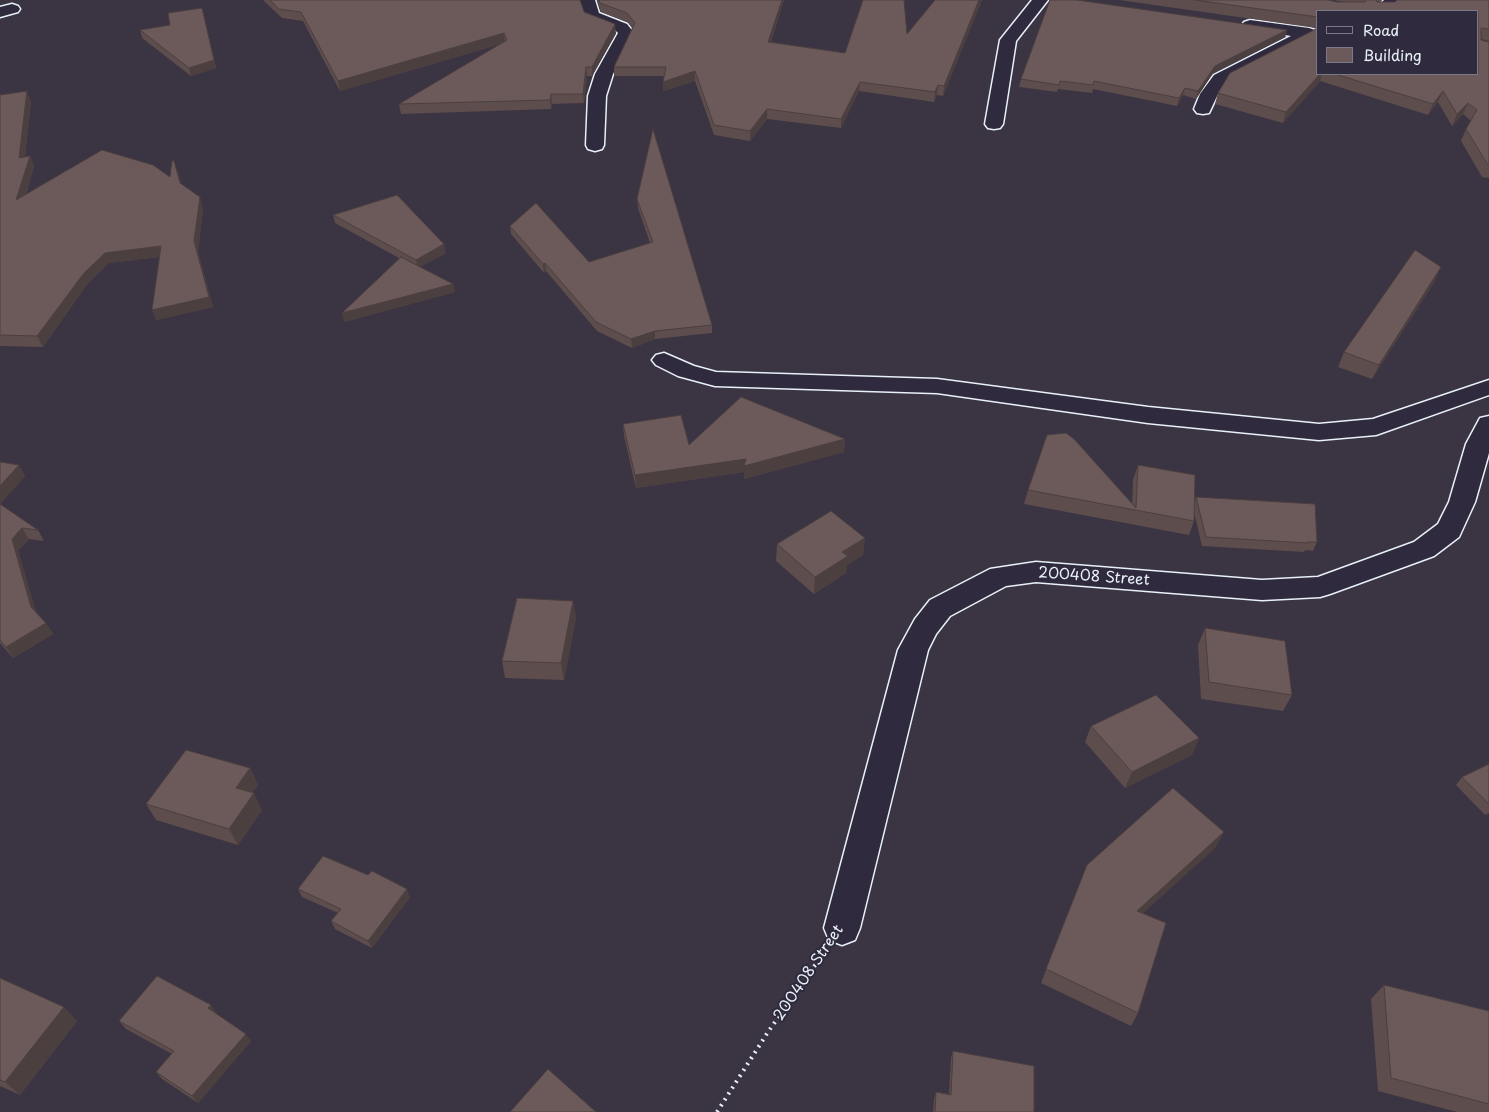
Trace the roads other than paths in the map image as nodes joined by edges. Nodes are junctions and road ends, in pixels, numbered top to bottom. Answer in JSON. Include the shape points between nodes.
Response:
{"nodes":[{"id":1,"x":587,"y":0,"type":"edge"},
{"id":2,"x":1040,"y":0,"type":"edge"},
{"id":3,"x":1393,"y":0,"type":"edge"},
{"id":4,"x":1383,"y":10,"type":"edge"},
{"id":5,"x":1233,"y":23,"type":"edge"},
{"id":6,"x":1313,"y":31,"type":"edge"},
{"id":7,"x":1203,"y":109,"type":"dead end"},
{"id":8,"x":994,"y":124,"type":"dead end"},
{"id":9,"x":595,"y":145,"type":"dead end"},
{"id":10,"x":664,"y":360,"type":"dead end"},
{"id":11,"x":1489,"y":387,"type":"edge"},
{"id":12,"x":1489,"y":424,"type":"edge"},
{"id":13,"x":842,"y":928,"type":"road end"}],
"edges":[{"from":1,"to":9,"type":"street","via":[[592,16],[622,27],[626,33],[596,96]]},
{"from":2,"to":8,"type":"street","via":[[1008,40]]},
{"from":3,"to":4,"type":"street"},
{"from":5,"to":6,"type":"street"},
{"from":6,"to":7,"type":"street","via":[[1220,79]]},
{"from":10,"to":11,"type":"street","via":[[686,371],[715,379],[937,386],[1148,415],[1319,432],[1376,427]]},
{"from":12,"to":13,"type":"street","name":"200408 Street","via":[[1449,530],[1424,549],[1320,587],[1262,590],[1036,572],[1000,576],[940,608],[913,650]]}]}
